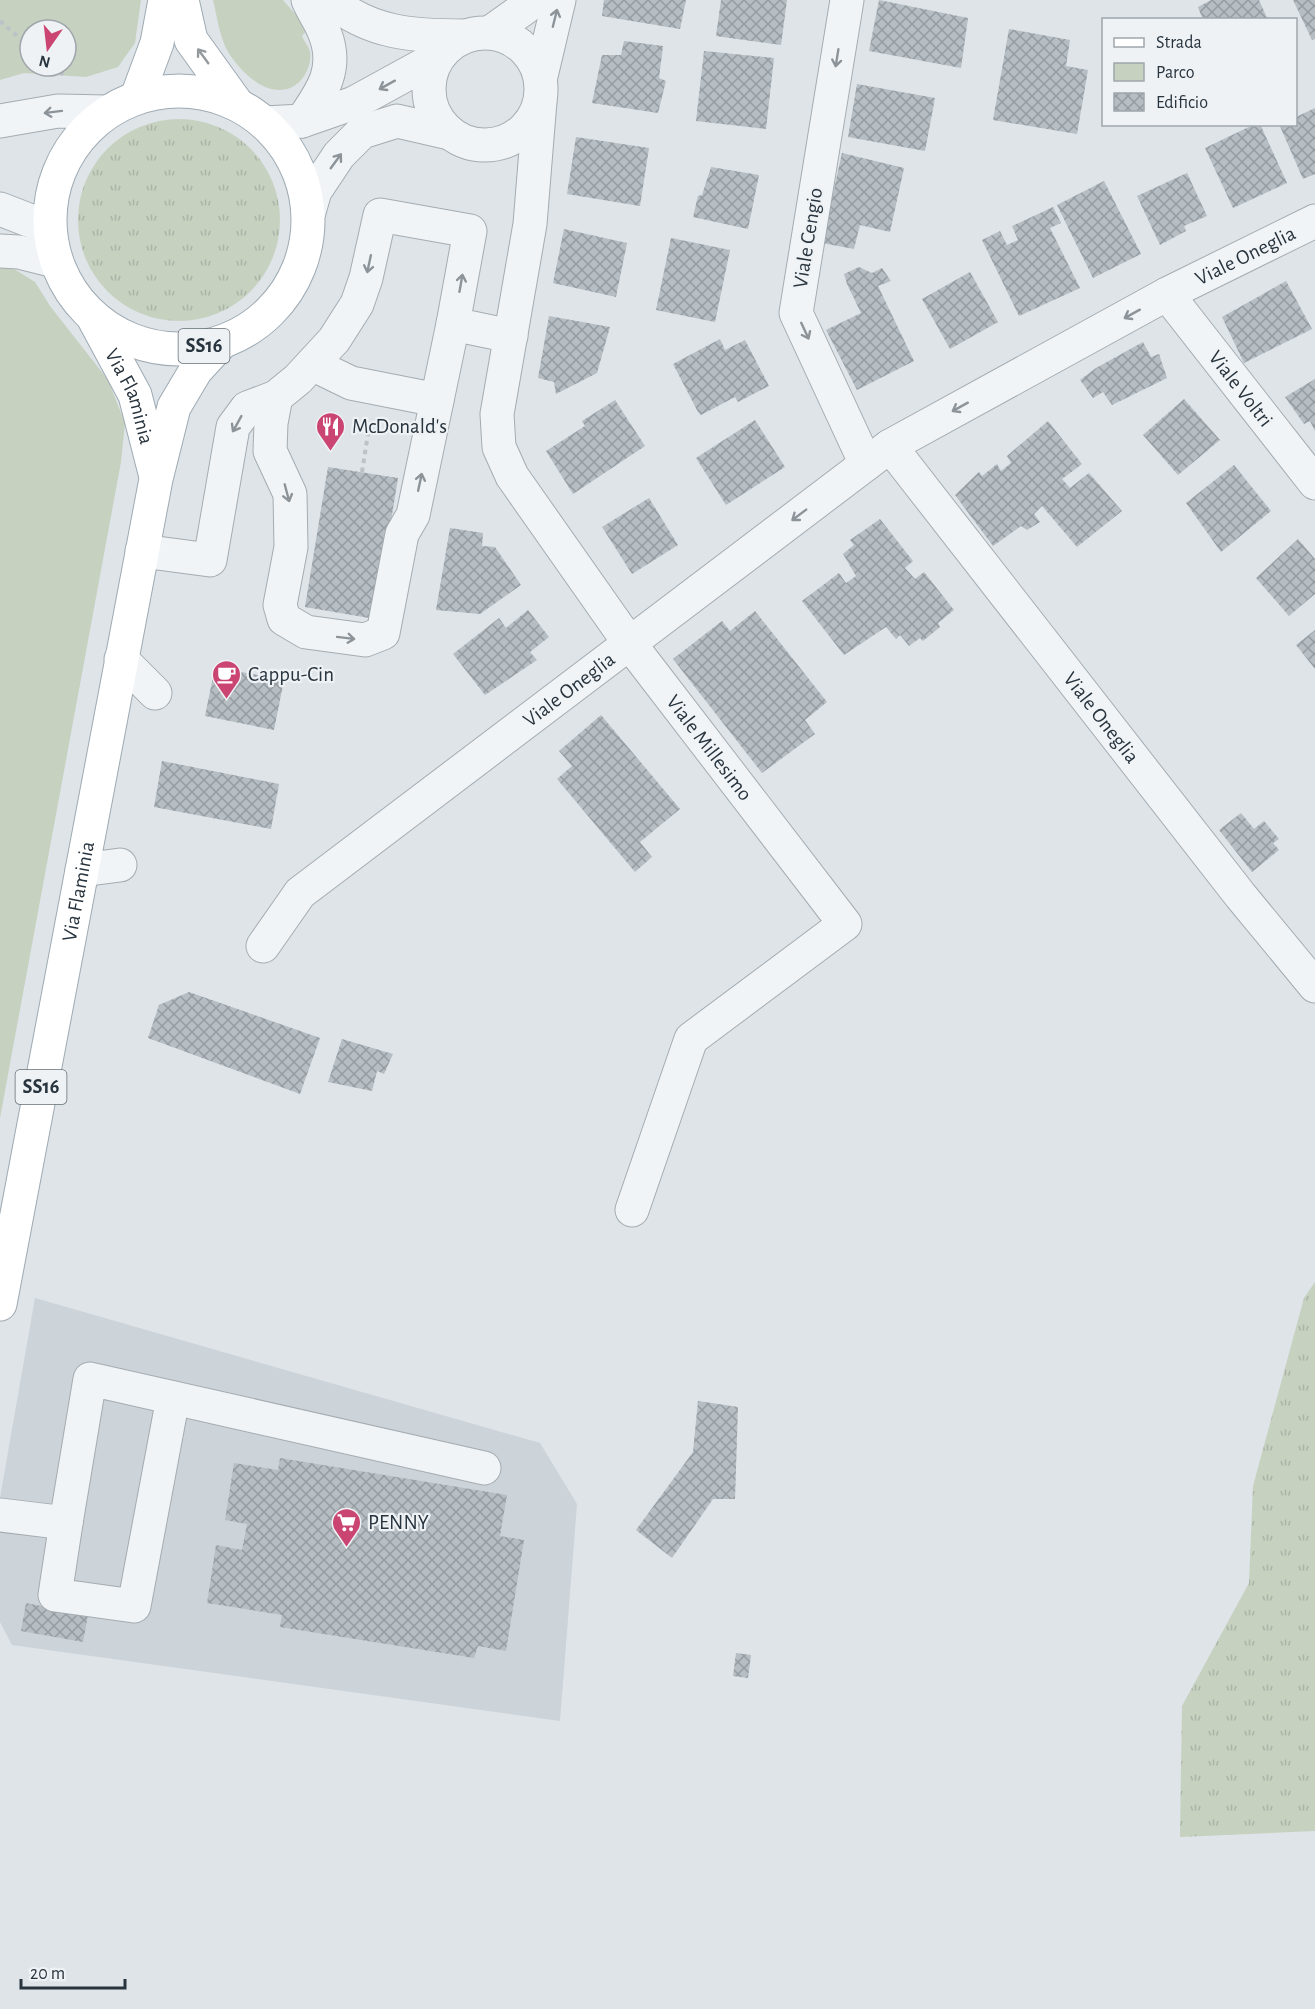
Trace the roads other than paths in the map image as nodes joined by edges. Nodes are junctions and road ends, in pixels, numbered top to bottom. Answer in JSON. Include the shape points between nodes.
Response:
{"nodes":[{"id":1,"x":165,"y":0,"type":"edge"},
{"id":2,"x":182,"y":0,"type":"edge"},
{"id":3,"x":308,"y":0,"type":"edge"},
{"id":4,"x":330,"y":0,"type":"edge"},
{"id":5,"x":532,"y":0,"type":"edge"},
{"id":6,"x":559,"y":0,"type":"edge"},
{"id":7,"x":847,"y":0,"type":"edge"},
{"id":8,"x":478,"y":34,"type":"junction"},
{"id":9,"x":438,"y":57,"type":"junction"},
{"id":10,"x":540,"y":89,"type":"junction"},
{"id":11,"x":137,"y":97,"type":"junction"},
{"id":12,"x":237,"y":104,"type":"junction"},
{"id":13,"x":107,"y":112,"type":"junction"},
{"id":14,"x":0,"y":121,"type":"edge"},
{"id":15,"x":302,"y":121,"type":"junction"},
{"id":16,"x":265,"y":123,"type":"junction"},
{"id":17,"x":449,"y":133,"type":"junction"},
{"id":18,"x":487,"y":145,"type":"junction"},
{"id":19,"x":0,"y":209,"type":"edge"},
{"id":20,"x":309,"y":212,"type":"junction"},
{"id":21,"x":1315,"y":221,"type":"edge"},
{"id":22,"x":530,"y":224,"type":"junction"},
{"id":23,"x":49,"y":228,"type":"junction"},
{"id":24,"x":0,"y":251,"type":"edge"},
{"id":25,"x":55,"y":261,"type":"junction"},
{"id":26,"x":1167,"y":294,"type":"junction"},
{"id":27,"x":93,"y":317,"type":"junction"},
{"id":28,"x":453,"y":324,"type":"junction"},
{"id":29,"x":511,"y":336,"type":"junction"},
{"id":30,"x":221,"y":343,"type":"junction"},
{"id":31,"x":312,"y":364,"type":"junction"},
{"id":32,"x":276,"y":397,"type":"junction"},
{"id":33,"x":437,"y":400,"type":"junction"},
{"id":34,"x":878,"y":455,"type":"junction"},
{"id":35,"x":156,"y":479,"type":"junction"},
{"id":36,"x":1314,"y":481,"type":"edge"},
{"id":37,"x":142,"y":551,"type":"junction"},
{"id":38,"x":630,"y":644,"type":"junction"},
{"id":39,"x":121,"y":659,"type":"junction"},
{"id":40,"x":155,"y":693,"type":"dead end"},
{"id":41,"x":120,"y":865,"type":"dead end"},
{"id":42,"x":82,"y":870,"type":"junction"},
{"id":43,"x":263,"y":946,"type":"dead end"},
{"id":44,"x":1315,"y":986,"type":"edge"},
{"id":45,"x":632,"y":1210,"type":"dead end"},
{"id":46,"x":0,"y":1304,"type":"edge"},
{"id":47,"x":172,"y":1398,"type":"junction"},
{"id":48,"x":484,"y":1468,"type":"dead end"},
{"id":49,"x":0,"y":1515,"type":"edge"},
{"id":50,"x":66,"y":1523,"type":"junction"}],
"edges":[{"from":1,"to":11,"type":"main road","via":[[157,43]]},
{"from":12,"to":2,"type":"main road","number":"SS16","one_way":true,"via":[[191,40]]},
{"from":3,"to":15,"type":"street","via":[[325,34],[331,60],[325,87]]},
{"from":4,"to":8,"type":"street","via":[[363,22],[395,31],[419,36]]},
{"from":5,"to":8,"type":"street"},
{"from":10,"to":6,"type":"street","name":"Viale Millesimo","one_way":true},
{"from":7,"to":34,"type":"street","name":"Viale Cengio","one_way":true,"via":[[796,313]]},
{"from":8,"to":9,"type":"street","via":[[450,44]]},
{"from":8,"to":10,"type":"street","via":[[507,37],[523,46],[534,60]]},
{"from":9,"to":15,"type":"street","one_way":true,"via":[[354,103]]},
{"from":9,"to":17,"type":"street","via":[[428,88],[430,105]]},
{"from":10,"to":18,"type":"street","via":[[533,118],[521,132],[505,142]]},
{"from":10,"to":22,"type":"street","name":"Viale Millesimo"},
{"from":11,"to":12,"type":"main road","number":"SS16","via":[[171,90],[205,93]]},
{"from":11,"to":13,"type":"main road","number":"SS16"},
{"from":12,"to":16,"type":"main road","number":"SS16"},
{"from":13,"to":14,"type":"street","one_way":true,"via":[[58,111]]},
{"from":13,"to":23,"type":"main road","number":"SS16","via":[[81,134],[62,162],[51,194]]},
{"from":15,"to":16,"type":"street"},
{"from":16,"to":20,"type":"main road","number":"SS16","via":[[288,148],[302,178]]},
{"from":17,"to":18,"type":"street"},
{"from":20,"to":17,"type":"street","one_way":true,"via":[[315,191],[339,155],[362,132],[397,121]]},
{"from":18,"to":22,"type":"street","name":"Viale Millesimo","via":[[515,171]]},
{"from":19,"to":23,"type":"street"},
{"from":20,"to":30,"type":"main road","number":"SS16","via":[[307,246],[296,278],[277,306],[251,328]]},
{"from":21,"to":26,"type":"street","name":"Viale Oneglia"},
{"from":22,"to":29,"type":"street","name":"Viale Millesimo"},
{"from":23,"to":25,"type":"main road","number":"SS16"},
{"from":24,"to":25,"type":"street"},
{"from":25,"to":27,"type":"main road","number":"SS16","via":[[70,292]]},
{"from":26,"to":34,"type":"street","name":"Viale Oneglia","one_way":true},
{"from":26,"to":36,"type":"street","name":"Viale Voltri"},
{"from":27,"to":30,"type":"main road","number":"SS16","via":[[121,336],[154,347],[187,350]]},
{"from":27,"to":35,"type":"main road","name":"Via Flaminia","number":"SS16","via":[[135,395]]},
{"from":28,"to":29,"type":"street"},
{"from":28,"to":31,"type":"street","one_way":true,"via":[[470,231],[380,215],[357,304],[334,340]]},
{"from":28,"to":33,"type":"street"},
{"from":29,"to":38,"type":"street","name":"Viale Millesimo","via":[[497,414],[499,447],[512,476]]},
{"from":30,"to":35,"type":"main road","name":"Via Flaminia","number":"SS16","via":[[196,370],[174,407]]},
{"from":31,"to":32,"type":"street"},
{"from":31,"to":33,"type":"street","via":[[351,383]]},
{"from":32,"to":33,"type":"street","one_way":true,"via":[[270,451],[290,494],[291,547],[280,605],[284,619],[306,632],[365,640],[383,633],[402,534],[413,516]]},
{"from":32,"to":37,"type":"street","one_way":true,"via":[[247,408],[233,427],[210,560]]},
{"from":34,"to":38,"type":"street","name":"Viale Oneglia","one_way":true},
{"from":34,"to":44,"type":"street","name":"Viale Oneglia"},
{"from":35,"to":37,"type":"main road","name":"Via Flaminia","number":"SS16"},
{"from":37,"to":39,"type":"main road","name":"Via Flaminia","number":"SS16"},
{"from":38,"to":43,"type":"street","name":"Viale Oneglia","via":[[300,893]]},
{"from":38,"to":45,"type":"street","name":"Viale Millesimo","via":[[845,924],[691,1039]]},
{"from":39,"to":40,"type":"street"},
{"from":39,"to":42,"type":"main road","name":"Via Flaminia","number":"SS16"},
{"from":41,"to":42,"type":"street"},
{"from":42,"to":46,"type":"main road","name":"Via Flaminia","number":"SS16"},
{"from":47,"to":48,"type":"street"},
{"from":47,"to":50,"type":"street","via":[[90,1379]]},
{"from":47,"to":50,"type":"street","via":[[134,1606],[55,1595]]},
{"from":49,"to":50,"type":"street"}]}
